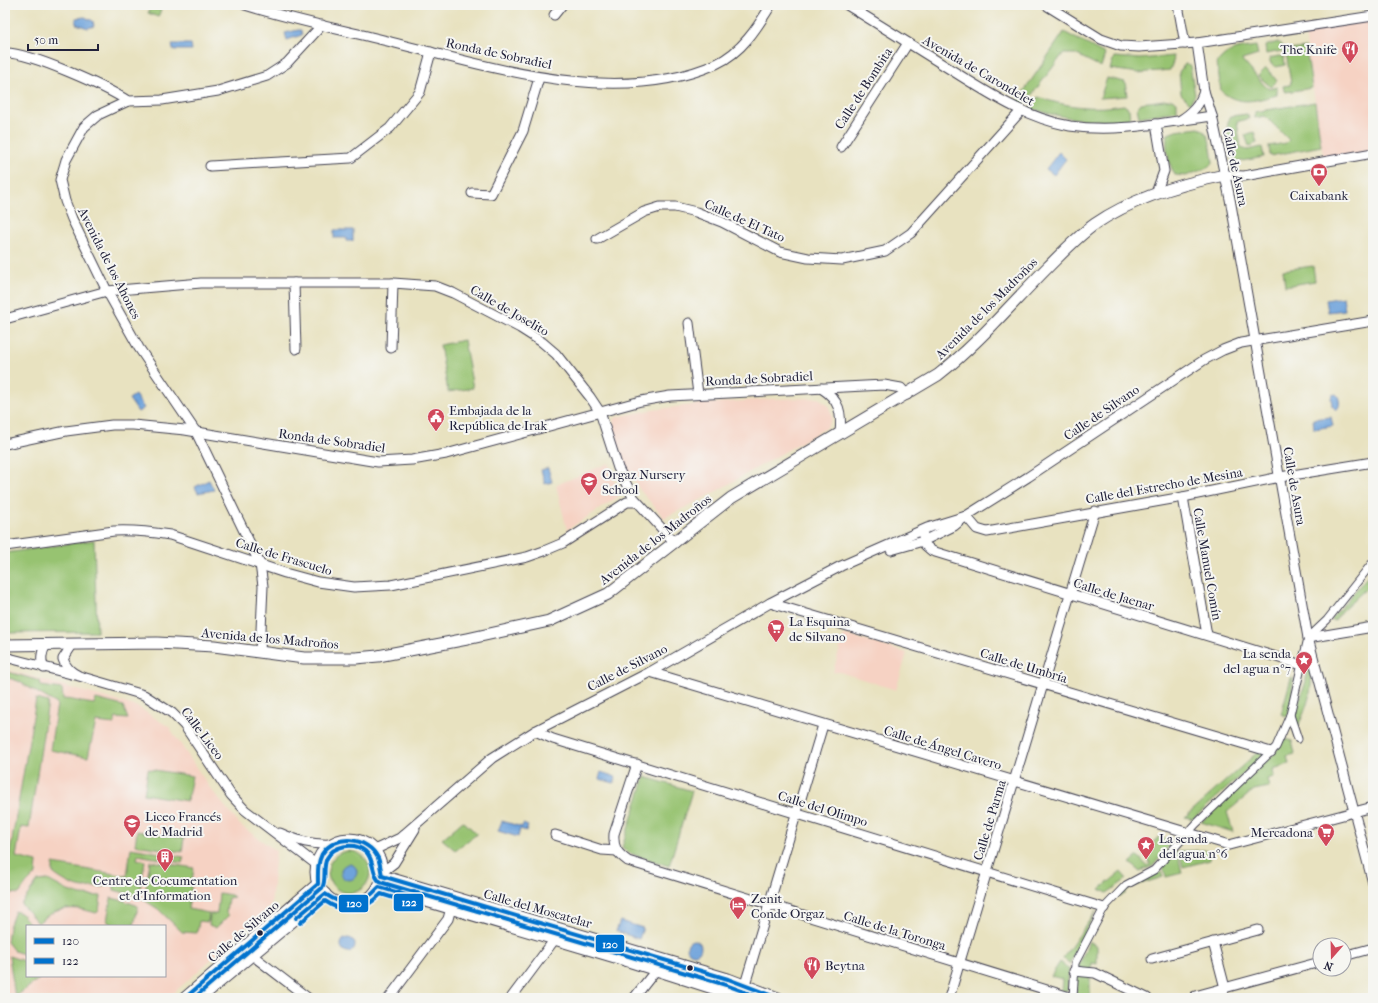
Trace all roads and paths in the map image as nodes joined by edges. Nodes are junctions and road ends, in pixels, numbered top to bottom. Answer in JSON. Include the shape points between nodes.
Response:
{"nodes":[{"id":1,"x":245,"y":5,"type":"edge"},
{"id":2,"x":562,"y":5,"type":"edge"},
{"id":3,"x":771,"y":5,"type":"edge"},
{"id":4,"x":847,"y":5,"type":"edge"},
{"id":5,"x":1046,"y":5,"type":"edge"},
{"id":6,"x":1178,"y":5,"type":"edge"},
{"id":7,"x":554,"y":15,"type":"dead end"},
{"id":8,"x":1373,"y":16,"type":"edge"},
{"id":9,"x":322,"y":25,"type":"junction"},
{"id":10,"x":908,"y":43,"type":"junction"},
{"id":11,"x":1197,"y":43,"type":"junction"},
{"id":12,"x":1185,"y":44,"type":"junction"},
{"id":13,"x":431,"y":52,"type":"junction"},
{"id":14,"x":5,"y":53,"type":"edge"},
{"id":15,"x":539,"y":78,"type":"junction"},
{"id":16,"x":1204,"y":91,"type":"junction"},
{"id":17,"x":128,"y":101,"type":"junction"},
{"id":18,"x":1021,"y":111,"type":"junction"},
{"id":19,"x":1212,"y":116,"type":"junction"},
{"id":20,"x":1179,"y":120,"type":"junction"},
{"id":21,"x":1156,"y":124,"type":"junction"},
{"id":22,"x":841,"y":147,"type":"dead end"},
{"id":23,"x":1373,"y":153,"type":"edge"},
{"id":24,"x":210,"y":166,"type":"dead end"},
{"id":25,"x":1164,"y":171,"type":"junction"},
{"id":26,"x":1225,"y":175,"type":"junction"},
{"id":27,"x":1175,"y":187,"type":"junction"},
{"id":28,"x":472,"y":193,"type":"dead end"},
{"id":29,"x":1156,"y":193,"type":"junction"},
{"id":30,"x":597,"y":239,"type":"dead end"},
{"id":31,"x":294,"y":283,"type":"junction"},
{"id":32,"x":393,"y":284,"type":"junction"},
{"id":33,"x":107,"y":291,"type":"junction"},
{"id":34,"x":5,"y":319,"type":"edge"},
{"id":35,"x":1373,"y":321,"type":"edge"},
{"id":36,"x":689,"y":323,"type":"dead end"},
{"id":37,"x":1256,"y":340,"type":"junction"},
{"id":38,"x":391,"y":348,"type":"dead end"},
{"id":39,"x":296,"y":349,"type":"dead end"},
{"id":40,"x":821,"y":388,"type":"junction"},
{"id":41,"x":698,"y":394,"type":"junction"},
{"id":42,"x":907,"y":394,"type":"junction"},
{"id":43,"x":600,"y":412,"type":"junction"},
{"id":44,"x":196,"y":432,"type":"junction"},
{"id":45,"x":840,"y":434,"type":"junction"},
{"id":46,"x":5,"y":444,"type":"edge"},
{"id":47,"x":1373,"y":462,"type":"edge"},
{"id":48,"x":1280,"y":477,"type":"junction"},
{"id":49,"x":1183,"y":496,"type":"junction"},
{"id":50,"x":637,"y":502,"type":"junction"},
{"id":51,"x":1095,"y":511,"type":"junction"},
{"id":52,"x":966,"y":516,"type":"junction"},
{"id":53,"x":927,"y":528,"type":"junction"},
{"id":54,"x":923,"y":541,"type":"junction"},
{"id":55,"x":675,"y":543,"type":"junction"},
{"id":56,"x":5,"y":546,"type":"edge"},
{"id":57,"x":863,"y":557,"type":"junction"},
{"id":58,"x":1373,"y":562,"type":"edge"},
{"id":59,"x":260,"y":564,"type":"junction"},
{"id":60,"x":1070,"y":594,"type":"junction"},
{"id":61,"x":770,"y":603,"type":"junction"},
{"id":62,"x":1373,"y":627,"type":"edge"},
{"id":63,"x":1207,"y":635,"type":"junction"},
{"id":64,"x":1308,"y":638,"type":"junction"},
{"id":65,"x":46,"y":645,"type":"junction"},
{"id":66,"x":72,"y":645,"type":"junction"},
{"id":67,"x":5,"y":646,"type":"edge"},
{"id":68,"x":260,"y":652,"type":"junction"},
{"id":69,"x":5,"y":657,"type":"edge"},
{"id":70,"x":1302,"y":665,"type":"junction"},
{"id":71,"x":44,"y":668,"type":"junction"},
{"id":72,"x":650,"y":672,"type":"junction"},
{"id":73,"x":79,"y":676,"type":"junction"},
{"id":74,"x":1043,"y":684,"type":"junction"},
{"id":75,"x":1290,"y":715,"type":"junction"},
{"id":76,"x":822,"y":725,"type":"junction"},
{"id":77,"x":535,"y":731,"type":"junction"},
{"id":78,"x":1298,"y":739,"type":"dead end"},
{"id":79,"x":1271,"y":752,"type":"junction"},
{"id":80,"x":637,"y":764,"type":"junction"},
{"id":81,"x":1014,"y":782,"type":"junction"},
{"id":82,"x":1373,"y":807,"type":"edge"},
{"id":83,"x":1354,"y":812,"type":"junction"},
{"id":84,"x":796,"y":814,"type":"junction"},
{"id":85,"x":419,"y":822,"type":"junction"},
{"id":86,"x":265,"y":826,"type":"junction"},
{"id":87,"x":1187,"y":833,"type":"junction"},
{"id":88,"x":555,"y":835,"type":"dead end"},
{"id":89,"x":331,"y":844,"type":"junction"},
{"id":90,"x":374,"y":850,"type":"junction"},
{"id":91,"x":617,"y":851,"type":"junction"},
{"id":92,"x":317,"y":865,"type":"junction"},
{"id":93,"x":987,"y":872,"type":"junction"},
{"id":94,"x":382,"y":874,"type":"junction"},
{"id":95,"x":1373,"y":883,"type":"edge"},
{"id":96,"x":318,"y":884,"type":"junction"},
{"id":97,"x":379,"y":887,"type":"junction"},
{"id":98,"x":325,"y":894,"type":"junction"},
{"id":99,"x":769,"y":904,"type":"junction"},
{"id":100,"x":451,"y":908,"type":"junction"},
{"id":101,"x":1104,"y":908,"type":"junction"},
{"id":102,"x":1258,"y":930,"type":"dead end"},
{"id":103,"x":555,"y":939,"type":"junction"},
{"id":104,"x":1213,"y":942,"type":"junction"},
{"id":105,"x":1373,"y":948,"type":"edge"},
{"id":106,"x":1352,"y":954,"type":"edge"},
{"id":107,"x":252,"y":955,"type":"junction"},
{"id":108,"x":1152,"y":959,"type":"dead end"},
{"id":109,"x":960,"y":964,"type":"junction"},
{"id":110,"x":1312,"y":964,"type":"edge"},
{"id":111,"x":656,"y":970,"type":"junction"},
{"id":112,"x":1074,"y":971,"type":"junction"},
{"id":113,"x":1225,"y":988,"type":"junction"},
{"id":114,"x":743,"y":995,"type":"edge"},
{"id":115,"x":303,"y":997,"type":"edge"},
{"id":116,"x":186,"y":998,"type":"edge"},
{"id":117,"x":200,"y":998,"type":"edge"},
{"id":118,"x":389,"y":998,"type":"edge"},
{"id":119,"x":511,"y":998,"type":"edge"},
{"id":120,"x":634,"y":998,"type":"edge"},
{"id":121,"x":778,"y":998,"type":"edge"},
{"id":122,"x":949,"y":998,"type":"edge"},
{"id":123,"x":1073,"y":998,"type":"edge"},
{"id":124,"x":1147,"y":998,"type":"edge"},
{"id":125,"x":1194,"y":998,"type":"edge"},
{"id":126,"x":1219,"y":998,"type":"edge"}],
"edges":[{"from":1,"to":9,"type":"street","name":"Ronda de Sobradiel"},
{"from":2,"to":7,"type":"street"},
{"from":3,"to":15,"type":"street","name":"Ronda de Sobradiel","via":[[750,37],[739,49],[717,64],[644,82]]},
{"from":4,"to":10,"type":"street","name":"Avenida de Carondelet"},
{"from":5,"to":12,"type":"street","via":[[1092,34],[1117,44],[1139,47]]},
{"from":6,"to":12,"type":"street"},
{"from":8,"to":11,"type":"street"},
{"from":9,"to":13,"type":"street","name":"Ronda de Sobradiel"},
{"from":9,"to":17,"type":"street","name":"Avenida de los Ahones","via":[[287,63],[267,76],[218,91],[162,100]]},
{"from":10,"to":18,"type":"street","name":"Avenida de Carondelet"},
{"from":10,"to":22,"type":"street","name":"Calle de Bombita"},
{"from":11,"to":12,"type":"street"},
{"from":11,"to":16,"type":"street","name":"Calle de Asura"},
{"from":13,"to":15,"type":"street","name":"Ronda de Sobradiel"},
{"from":13,"to":24,"type":"street","via":[[420,92],[390,128],[351,158]]},
{"from":14,"to":17,"type":"street","via":[[18,54],[64,71],[116,92]]},
{"from":15,"to":28,"type":"street","via":[[523,132],[491,194]]},
{"from":16,"to":19,"type":"street","name":"Calle de Asura"},
{"from":16,"to":20,"type":"street","via":[[1193,110]]},
{"from":17,"to":33,"type":"street","name":"Avenida de los Ahones","via":[[98,114],[84,127],[66,160],[60,180],[70,213]]},
{"from":18,"to":21,"type":"street","name":"Avenida de Carondelet","via":[[1057,123],[1085,127]]},
{"from":18,"to":30,"type":"street","name":"Calle de El Tato","via":[[911,233],[885,251],[842,260],[808,258],[780,252],[722,222],[675,207],[660,207],[644,212]]},
{"from":19,"to":20,"type":"street","name":"Avenida de Carondelet"},
{"from":19,"to":26,"type":"street","name":"Calle de Asura"},
{"from":20,"to":21,"type":"street","name":"Avenida de Carondelet"},
{"from":21,"to":25,"type":"street"},
{"from":23,"to":26,"type":"street","via":[[1244,176]]},
{"from":25,"to":27,"type":"street"},
{"from":25,"to":29,"type":"street"},
{"from":26,"to":27,"type":"street","name":"Avenida de los Madroños"},
{"from":26,"to":37,"type":"street","name":"Calle de Asura"},
{"from":27,"to":29,"type":"street","name":"Avenida de los Madroños"},
{"from":29,"to":42,"type":"street","name":"Avenida de los Madroños","via":[[1109,216],[1082,234],[968,350],[938,375]]},
{"from":31,"to":32,"type":"street","name":"Calle de Joselito"},
{"from":31,"to":33,"type":"street","name":"Calle de Joselito","via":[[201,283]]},
{"from":31,"to":39,"type":"street"},
{"from":32,"to":38,"type":"street"},
{"from":32,"to":43,"type":"street","name":"Calle de Joselito","via":[[435,286],[453,292],[542,342],[569,369]]},
{"from":33,"to":34,"type":"street","name":"Calle de Joselito"},
{"from":33,"to":44,"type":"street","name":"Avenida de los Ahones","via":[[139,348]]},
{"from":35,"to":37,"type":"street","name":"Calle de Silvano"},
{"from":36,"to":41,"type":"street","name":"Ronda de Sobradiel"},
{"from":37,"to":48,"type":"street","name":"Calle de Asura"},
{"from":37,"to":52,"type":"street","name":"Calle de Silvano","via":[[1223,350],[1204,360]]},
{"from":40,"to":41,"type":"street","name":"Ronda de Sobradiel"},
{"from":40,"to":42,"type":"street","name":"Ronda de Sobradiel","via":[[895,386]]},
{"from":40,"to":45,"type":"street","name":"Ronda de Sobradiel","via":[[834,397],[840,407]]},
{"from":41,"to":43,"type":"street","name":"Ronda de Sobradiel","via":[[641,401]]},
{"from":42,"to":45,"type":"street","name":"Avenida de los Madroños"},
{"from":43,"to":44,"type":"street","name":"Ronda de Sobradiel","via":[[446,454],[384,462]]},
{"from":43,"to":50,"type":"street","name":"Calle de Joselito","via":[[618,468]]},
{"from":44,"to":46,"type":"street","name":"Ronda de Sobradiel","via":[[133,424],[112,425],[66,431]]},
{"from":44,"to":59,"type":"street","name":"Avenida de los Ahones"},
{"from":45,"to":55,"type":"street","name":"Avenida de los Madroños","via":[[742,491]]},
{"from":47,"to":48,"type":"street","name":"Calle del Estrecho de Mesina"},
{"from":48,"to":49,"type":"street","name":"Calle del Estrecho de Mesina"},
{"from":48,"to":64,"type":"street","name":"Calle de Asura"},
{"from":49,"to":51,"type":"street","name":"Calle del Estrecho de Mesina"},
{"from":49,"to":63,"type":"street","name":"Calle Manuel Comín"},
{"from":50,"to":55,"type":"street","name":"Calle de Joselito"},
{"from":50,"to":59,"type":"street","name":"Calle de Frascuelo","via":[[627,502],[563,543],[527,557],[391,585],[339,586]]},
{"from":51,"to":52,"type":"street","name":"Calle del Estrecho de Mesina","via":[[987,532],[977,529]]},
{"from":51,"to":60,"type":"street","name":"Calle de Parma"},
{"from":52,"to":53,"type":"street","name":"Calle de Silvano"},
{"from":52,"to":54,"type":"street","name":"Calle de Silvano","via":[[954,526]]},
{"from":53,"to":54,"type":"street"},
{"from":53,"to":57,"type":"street","name":"Calle de Silvano"},
{"from":54,"to":57,"type":"street","name":"Calle de Silvano"},
{"from":54,"to":60,"type":"street","name":"Calle de Jaenar","via":[[932,551]]},
{"from":55,"to":68,"type":"street","name":"Avenida de los Madroños","via":[[608,594],[574,611],[531,626],[378,656],[331,659]]},
{"from":56,"to":59,"type":"street","name":"Calle de Frascuelo","via":[[131,530],[170,535]]},
{"from":57,"to":61,"type":"street","name":"Calle de Silvano"},
{"from":58,"to":64,"type":"street"},
{"from":59,"to":68,"type":"street","name":"Avenida de los Ahones","via":[[263,586]]},
{"from":60,"to":63,"type":"street","name":"Calle de Jaenar"},
{"from":60,"to":74,"type":"street","name":"Calle de Parma"},
{"from":61,"to":72,"type":"street","name":"Calle de Silvano"},
{"from":61,"to":74,"type":"street","name":"Calle de Umbría"},
{"from":62,"to":64,"type":"street"},
{"from":63,"to":70,"type":"street","name":"Calle de Jaenar"},
{"from":64,"to":70,"type":"street"},
{"from":64,"to":83,"type":"street","name":"Calle de Asura"},
{"from":65,"to":66,"type":"street","name":"Avenida de los Madroños"},
{"from":65,"to":67,"type":"street","name":"Avenida de los Madroños"},
{"from":65,"to":71,"type":"street","via":[[41,659]]},
{"from":66,"to":68,"type":"street","name":"Avenida de los Madroños","via":[[156,643],[214,646]]},
{"from":66,"to":73,"type":"street","name":"Calle Liceo","via":[[63,659],[68,669]]},
{"from":69,"to":71,"type":"street","name":"Calle Liceo"},
{"from":70,"to":75,"type":"street"},
{"from":71,"to":73,"type":"street","name":"Calle Liceo"},
{"from":72,"to":76,"type":"street","name":"Calle de Ángel Cavero"},
{"from":72,"to":77,"type":"street","name":"Calle de Silvano"},
{"from":73,"to":86,"type":"street","name":"Calle Liceo","via":[[144,695],[172,713],[184,725],[231,795]]},
{"from":74,"to":79,"type":"street","name":"Calle de Umbría"},
{"from":74,"to":81,"type":"street","name":"Calle de Parma"},
{"from":75,"to":78,"type":"street"},
{"from":75,"to":79,"type":"street","via":[[1276,747]]},
{"from":76,"to":81,"type":"street","name":"Calle de Ángel Cavero"},
{"from":76,"to":84,"type":"street"},
{"from":77,"to":80,"type":"street","name":"Calle del Olimpo","via":[[553,739]]},
{"from":77,"to":85,"type":"street","name":"Calle de Silvano","via":[[492,758]]},
{"from":79,"to":87,"type":"street"},
{"from":80,"to":84,"type":"street","name":"Calle del Olimpo"},
{"from":80,"to":91,"type":"street","via":[[614,834]]},
{"from":81,"to":87,"type":"street","name":"Calle de Ángel Cavero"},
{"from":81,"to":93,"type":"street","name":"Calle de Parma"},
{"from":82,"to":83,"type":"street"},
{"from":83,"to":87,"type":"street","name":"Calle de Ángel Cavero","via":[[1229,845]]},
{"from":83,"to":95,"type":"street","name":"Calle de Asura"},
{"from":84,"to":93,"type":"street","name":"Calle del Olimpo"},
{"from":84,"to":99,"type":"street"},
{"from":85,"to":90,"type":"street","name":"Calle de Silvano","via":[[400,838]]},
{"from":85,"to":94,"type":"street","name":"Calle de Silvano","via":[[394,863]]},
{"from":86,"to":89,"type":"street","name":"Calle Liceo","via":[[299,841],[318,845]]},
{"from":86,"to":92,"type":"street","name":"Calle Liceo"},
{"from":87,"to":101,"type":"street","via":[[1154,870],[1126,885]]},
{"from":88,"to":91,"type":"street","via":[[602,850]]},
{"from":89,"to":90,"type":"street","via":[[353,839],[364,842]]},
{"from":89,"to":92,"type":"street","via":[[323,852]]},
{"from":90,"to":94,"type":"street","via":[[381,862]]},
{"from":91,"to":99,"type":"street","name":"Calle de la Toronga","via":[[628,861]]},
{"from":92,"to":96,"type":"street"},
{"from":93,"to":101,"type":"street","name":"Calle del Olimpo"},
{"from":93,"to":109,"type":"street","name":"Calle de Parma"},
{"from":94,"to":97,"type":"street"},
{"from":94,"to":114,"type":"street","name":"Calle del Moscatelar","via":[[728,979]]},
{"from":96,"to":98,"type":"street"},
{"from":96,"to":116,"type":"street","name":"Calle de Silvano"},
{"from":97,"to":98,"type":"street","via":[[371,897],[360,903],[347,905],[335,902]]},
{"from":97,"to":100,"type":"street","name":"Calle del Moscatelar"},
{"from":98,"to":107,"type":"street","name":"Calle de Silvano"},
{"from":99,"to":109,"type":"street","name":"Calle de la Toronga"},
{"from":99,"to":114,"type":"street"},
{"from":100,"to":103,"type":"street","name":"Calle del Moscatelar"},
{"from":100,"to":118,"type":"street","via":[[448,919]]},
{"from":101,"to":112,"type":"street","via":[[1075,963]]},
{"from":102,"to":104,"type":"street"},
{"from":103,"to":111,"type":"street","name":"Calle del Moscatelar"},
{"from":103,"to":119,"type":"street"},
{"from":104,"to":108,"type":"street"},
{"from":104,"to":113,"type":"street"},
{"from":105,"to":106,"type":"street"},
{"from":107,"to":115,"type":"street"},
{"from":107,"to":117,"type":"street","name":"Calle de Silvano"},
{"from":109,"to":122,"type":"street","name":"Calle de Parma"},
{"from":109,"to":123,"type":"street","name":"Calle de la Toronga"},
{"from":110,"to":113,"type":"street"},
{"from":111,"to":114,"type":"street","name":"Calle del Moscatelar"},
{"from":111,"to":120,"type":"street"},
{"from":112,"to":123,"type":"street"},
{"from":112,"to":124,"type":"street","via":[[1095,973]]},
{"from":113,"to":125,"type":"street"},
{"from":113,"to":126,"type":"street"},
{"from":114,"to":121,"type":"street","name":"Calle del Moscatelar"}]}
